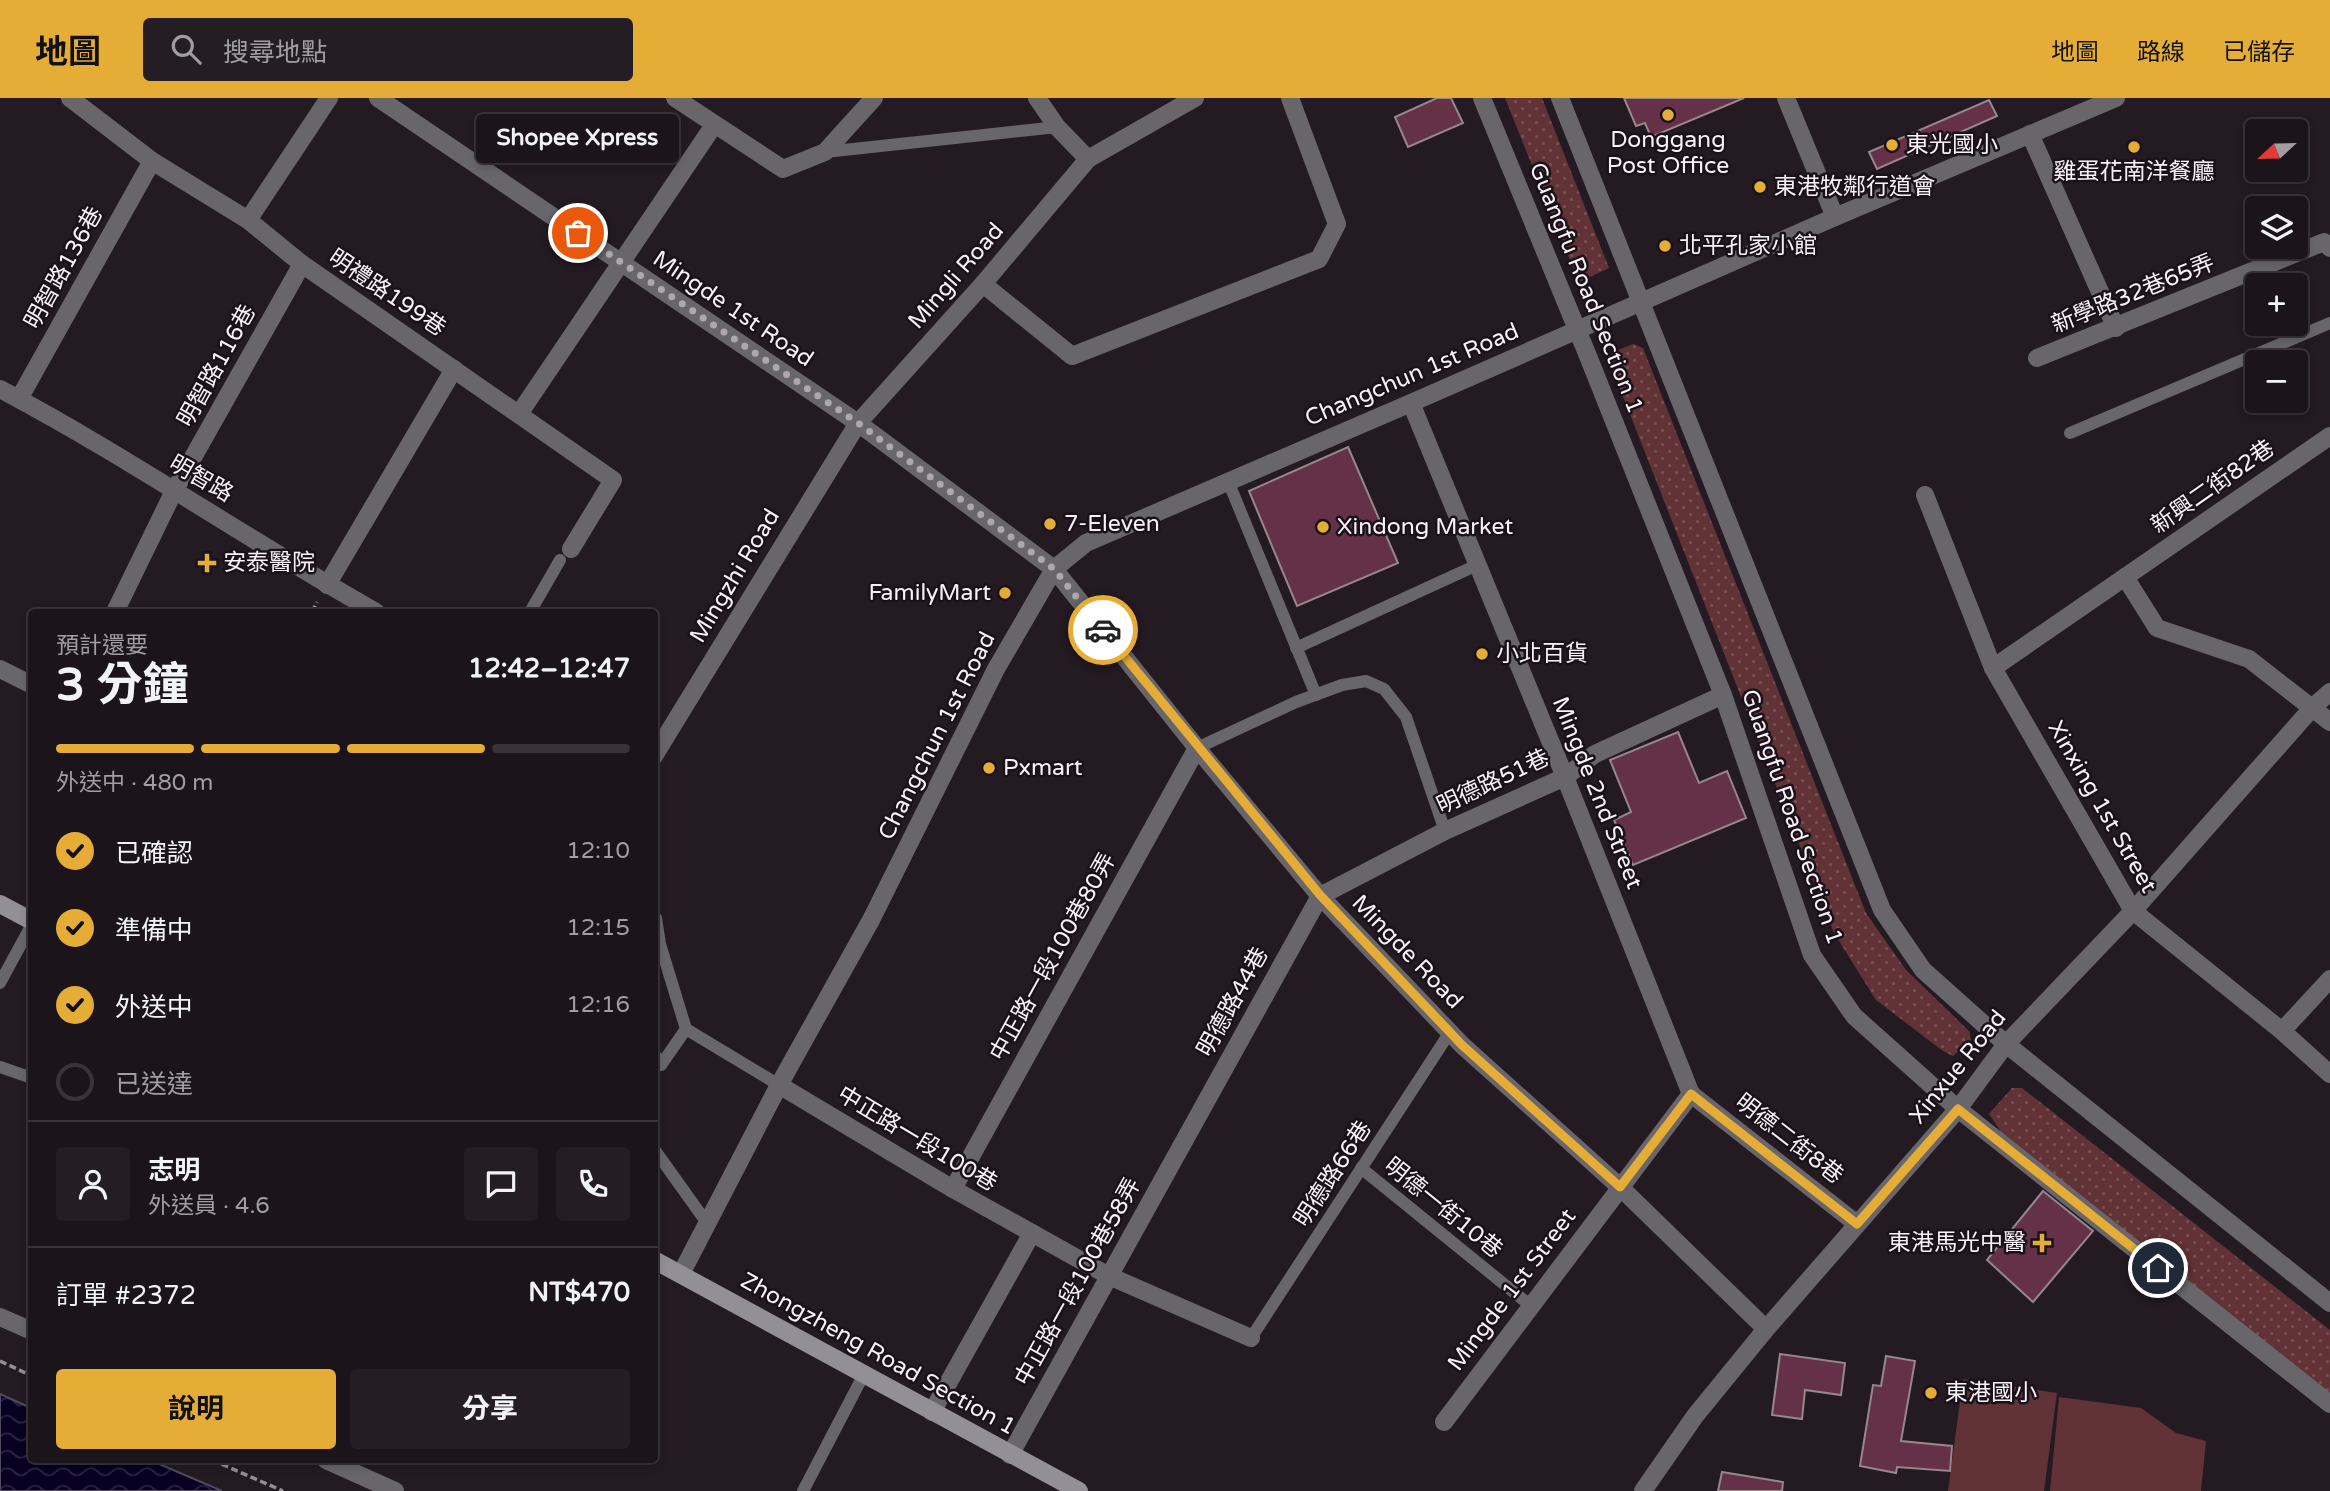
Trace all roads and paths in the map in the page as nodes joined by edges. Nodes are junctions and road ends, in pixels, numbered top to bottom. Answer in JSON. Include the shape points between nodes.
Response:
{"nodes":[{"id":1,"x":70,"y":98,"type":"edge"},
{"id":2,"x":330,"y":98,"type":"edge"},
{"id":3,"x":378,"y":98,"type":"edge"},
{"id":4,"x":675,"y":98,"type":"edge"},
{"id":5,"x":874,"y":98,"type":"edge"},
{"id":6,"x":1037,"y":98,"type":"edge"},
{"id":7,"x":1195,"y":98,"type":"edge"},
{"id":8,"x":1290,"y":98,"type":"edge"},
{"id":9,"x":1482,"y":98,"type":"edge"},
{"id":10,"x":1560,"y":98,"type":"edge"},
{"id":11,"x":1786,"y":98,"type":"edge"},
{"id":12,"x":2116,"y":98,"type":"edge"},
{"id":13,"x":714,"y":125,"type":"junction"},
{"id":14,"x":1057,"y":127,"type":"junction"},
{"id":15,"x":2031,"y":134,"type":"junction"},
{"id":16,"x":825,"y":152,"type":"junction"},
{"id":17,"x":1088,"y":159,"type":"junction"},
{"id":18,"x":152,"y":161,"type":"junction"},
{"id":19,"x":1835,"y":217,"type":"junction"},
{"id":20,"x":248,"y":220,"type":"junction"},
{"id":21,"x":2327,"y":245,"type":"edge"},
{"id":22,"x":622,"y":263,"type":"junction"},
{"id":23,"x":302,"y":264,"type":"junction"},
{"id":24,"x":983,"y":284,"type":"junction"},
{"id":25,"x":1642,"y":302,"type":"junction"},
{"id":26,"x":2330,"y":323,"type":"edge"},
{"id":27,"x":2116,"y":328,"type":"junction"},
{"id":28,"x":1578,"y":330,"type":"junction"},
{"id":29,"x":2037,"y":358,"type":"dead end"},
{"id":30,"x":454,"y":369,"type":"junction"},
{"id":31,"x":0,"y":388,"type":"edge"},
{"id":32,"x":19,"y":399,"type":"junction"},
{"id":33,"x":1412,"y":403,"type":"junction"},
{"id":34,"x":519,"y":414,"type":"junction"},
{"id":35,"x":858,"y":423,"type":"junction"},
{"id":36,"x":2070,"y":433,"type":"dead end"},
{"id":37,"x":2330,"y":436,"type":"edge"},
{"id":38,"x":1228,"y":481,"type":"junction"},
{"id":39,"x":174,"y":491,"type":"junction"},
{"id":40,"x":1925,"y":495,"type":"dead end"},
{"id":41,"x":566,"y":555,"type":"joint"},
{"id":42,"x":1477,"y":565,"type":"junction"},
{"id":43,"x":1054,"y":569,"type":"junction"},
{"id":44,"x":2125,"y":577,"type":"junction"},
{"id":45,"x":327,"y":584,"type":"junction"},
{"id":46,"x":116,"y":609,"type":"edge"},
{"id":47,"x":371,"y":609,"type":"edge"},
{"id":48,"x":532,"y":609,"type":"edge"},
{"id":49,"x":1296,"y":648,"type":"junction"},
{"id":50,"x":1993,"y":668,"type":"junction"},
{"id":51,"x":0,"y":669,"type":"edge"},
{"id":52,"x":28,"y":683,"type":"edge"},
{"id":53,"x":2330,"y":692,"type":"edge"},
{"id":54,"x":1316,"y":695,"type":"junction"},
{"id":55,"x":1723,"y":695,"type":"junction"},
{"id":56,"x":2313,"y":707,"type":"junction"},
{"id":57,"x":2330,"y":722,"type":"edge"},
{"id":58,"x":1197,"y":748,"type":"junction"},
{"id":59,"x":658,"y":749,"type":"edge"},
{"id":60,"x":1565,"y":777,"type":"junction"},
{"id":61,"x":1445,"y":831,"type":"junction"},
{"id":62,"x":1320,"y":895,"type":"junction"},
{"id":63,"x":0,"y":904,"type":"edge"},
{"id":64,"x":2133,"y":911,"type":"junction"},
{"id":65,"x":28,"y":921,"type":"edge"},
{"id":66,"x":28,"y":930,"type":"edge"},
{"id":67,"x":658,"y":931,"type":"edge"},
{"id":68,"x":2330,"y":979,"type":"edge"},
{"id":69,"x":0,"y":983,"type":"edge"},
{"id":70,"x":686,"y":1029,"type":"junction"},
{"id":71,"x":2282,"y":1031,"type":"junction"},
{"id":72,"x":1450,"y":1032,"type":"junction"},
{"id":73,"x":2006,"y":1044,"type":"junction"},
{"id":74,"x":658,"y":1060,"type":"edge"},
{"id":75,"x":0,"y":1067,"type":"edge"},
{"id":76,"x":2330,"y":1073,"type":"edge"},
{"id":77,"x":28,"y":1077,"type":"edge"},
{"id":78,"x":779,"y":1085,"type":"junction"},
{"id":79,"x":1691,"y":1094,"type":"junction"},
{"id":80,"x":1958,"y":1109,"type":"junction"},
{"id":81,"x":1188,"y":1133,"type":"joint"},
{"id":82,"x":658,"y":1154,"type":"edge"},
{"id":83,"x":1361,"y":1168,"type":"junction"},
{"id":84,"x":1620,"y":1187,"type":"junction"},
{"id":85,"x":953,"y":1189,"type":"junction"},
{"id":86,"x":708,"y":1223,"type":"junction"},
{"id":87,"x":1857,"y":1224,"type":"junction"},
{"id":88,"x":1032,"y":1233,"type":"junction"},
{"id":89,"x":658,"y":1262,"type":"edge"},
{"id":90,"x":681,"y":1274,"type":"junction"},
{"id":91,"x":1109,"y":1276,"type":"junction"},
{"id":92,"x":2330,"y":1303,"type":"edge"},
{"id":93,"x":1531,"y":1306,"type":"junction"},
{"id":94,"x":0,"y":1317,"type":"edge"},
{"id":95,"x":28,"y":1329,"type":"edge"},
{"id":96,"x":1766,"y":1329,"type":"junction"},
{"id":97,"x":1251,"y":1338,"type":"joint"},
{"id":98,"x":0,"y":1361,"type":"edge"},
{"id":99,"x":28,"y":1374,"type":"edge"},
{"id":100,"x":864,"y":1374,"type":"junction"},
{"id":101,"x":2330,"y":1404,"type":"edge"},
{"id":102,"x":932,"y":1412,"type":"junction"},
{"id":103,"x":1444,"y":1422,"type":"dead end"},
{"id":104,"x":1010,"y":1455,"type":"junction"},
{"id":105,"x":219,"y":1463,"type":"edge"},
{"id":106,"x":333,"y":1463,"type":"edge"},
{"id":107,"x":284,"y":1491,"type":"edge"},
{"id":108,"x":395,"y":1491,"type":"edge"},
{"id":109,"x":803,"y":1491,"type":"edge"},
{"id":110,"x":1079,"y":1491,"type":"edge"},
{"id":111,"x":1643,"y":1491,"type":"edge"}],
"edges":[{"from":1,"to":18,"type":"street","name":"明禮路199巷"},
{"from":2,"to":20,"type":"street"},
{"from":3,"to":22,"type":"street","name":"Mingde 1st Road"},
{"from":4,"to":13,"type":"street"},
{"from":5,"to":16,"type":"street"},
{"from":6,"to":14,"type":"street"},
{"from":7,"to":17,"type":"street","name":"Mingli Road"},
{"from":8,"to":24,"type":"street","via":[[1337,224],[1319,259],[1072,356]]},
{"from":9,"to":28,"type":"street","name":"Guangfu Road Section 1"},
{"from":10,"to":25,"type":"street","name":"Guangfu Road Section 1"},
{"from":11,"to":19,"type":"street"},
{"from":12,"to":15,"type":"street","name":"Changchun 1st Road"},
{"from":13,"to":16,"type":"street","via":[[783,169]]},
{"from":13,"to":22,"type":"street"},
{"from":14,"to":16,"type":"lane"},
{"from":14,"to":17,"type":"street"},
{"from":15,"to":19,"type":"street","name":"Changchun 1st Road"},
{"from":15,"to":27,"type":"street"},
{"from":17,"to":24,"type":"street","name":"Mingli Road"},
{"from":18,"to":20,"type":"street","name":"明禮路199巷"},
{"from":18,"to":32,"type":"street","name":"明智路136巷"},
{"from":19,"to":25,"type":"street","name":"Changchun 1st Road"},
{"from":20,"to":23,"type":"street","name":"明禮路199巷"},
{"from":21,"to":27,"type":"street","name":"新學路32巷65弄"},
{"from":22,"to":34,"type":"street"},
{"from":22,"to":35,"type":"street","name":"Mingde 1st Road"},
{"from":23,"to":30,"type":"street","name":"明禮路199巷"},
{"from":23,"to":39,"type":"street","name":"明智路116巷"},
{"from":24,"to":35,"type":"street","name":"Mingli Road"},
{"from":25,"to":28,"type":"street","name":"Changchun 1st Road"},
{"from":25,"to":73,"type":"street","name":"Guangfu Road Section 1","via":[[1882,910],[1923,970]]},
{"from":26,"to":36,"type":"lane"},
{"from":27,"to":29,"type":"street","name":"新學路32巷65弄"},
{"from":28,"to":33,"type":"street","name":"Changchun 1st Road"},
{"from":28,"to":55,"type":"street","name":"Guangfu Road Section 1"},
{"from":30,"to":34,"type":"street","name":"明禮路199巷"},
{"from":30,"to":45,"type":"street"},
{"from":31,"to":32,"type":"street","name":"明智路"},
{"from":32,"to":39,"type":"street","name":"明智路"},
{"from":33,"to":38,"type":"street","name":"Changchun 1st Road"},
{"from":33,"to":42,"type":"street","name":"Mingde 2nd Street"},
{"from":34,"to":41,"type":"street","name":"明禮路199巷","via":[[612,480]]},
{"from":35,"to":43,"type":"street","name":"Mingde 1st Road"},
{"from":35,"to":59,"type":"street","name":"Mingzhi Road"},
{"from":37,"to":44,"type":"street","name":"新興二街82巷"},
{"from":38,"to":43,"type":"street","name":"Changchun 1st Road","via":[[1086,543]]},
{"from":38,"to":49,"type":"lane"},
{"from":39,"to":45,"type":"street","name":"明智路"},
{"from":39,"to":46,"type":"street","name":"明智路116巷"},
{"from":40,"to":50,"type":"street","name":"Xinxing 1st Street"},
{"from":41,"to":48,"type":"lane"},
{"from":42,"to":49,"type":"lane"},
{"from":42,"to":60,"type":"street","name":"Mingde 2nd Street"},
{"from":43,"to":58,"type":"street","name":"Mingde Road"},
{"from":43,"to":78,"type":"street","name":"Changchun 1st Road","via":[[996,669],[871,920]]},
{"from":44,"to":50,"type":"street","name":"新興二街82巷"},
{"from":44,"to":56,"type":"street","via":[[2157,628],[2249,659]]},
{"from":45,"to":47,"type":"street","name":"明智路"},
{"from":49,"to":54,"type":"lane"},
{"from":50,"to":64,"type":"street","name":"Xinxing 1st Street"},
{"from":51,"to":52,"type":"street"},
{"from":53,"to":56,"type":"street","name":"Xinxue Road"},
{"from":54,"to":58,"type":"lane"},
{"from":54,"to":61,"type":"lane","via":[[1366,681],[1384,688],[1406,717]]},
{"from":55,"to":60,"type":"street","name":"明德路51巷","via":[[1595,754]]},
{"from":55,"to":80,"type":"street","name":"Guangfu Road Section 1","via":[[1812,955],[1854,1016]]},
{"from":56,"to":57,"type":"street"},
{"from":56,"to":64,"type":"street","name":"Xinxue Road"},
{"from":58,"to":62,"type":"street","name":"Mingde Road"},
{"from":58,"to":85,"type":"street","name":"中正路一段100巷80弄"},
{"from":60,"to":61,"type":"street","name":"明德路51巷"},
{"from":60,"to":79,"type":"street","name":"Mingde 2nd Street"},
{"from":61,"to":62,"type":"street","name":"明德路51巷"},
{"from":62,"to":72,"type":"street","name":"Mingde Road"},
{"from":62,"to":81,"type":"street","name":"明德路44巷"},
{"from":63,"to":65,"type":"main road"},
{"from":64,"to":71,"type":"street","name":"Xinxing 1st Street"},
{"from":64,"to":73,"type":"street","name":"Xinxue Road"},
{"from":66,"to":69,"type":"lane"},
{"from":67,"to":70,"type":"lane"},
{"from":68,"to":71,"type":"street"},
{"from":70,"to":74,"type":"lane","via":[[661,1065]]},
{"from":70,"to":78,"type":"lane"},
{"from":71,"to":76,"type":"street","name":"Xinxing 1st Street"},
{"from":72,"to":83,"type":"lane","name":"明德路66巷"},
{"from":72,"to":84,"type":"street","name":"Mingde Road"},
{"from":73,"to":80,"type":"street","name":"Xinxue Road"},
{"from":73,"to":92,"type":"street","name":"Guangfu Road Section 1"},
{"from":75,"to":77,"type":"lane"},
{"from":78,"to":85,"type":"street","name":"中正路一段100巷"},
{"from":78,"to":86,"type":"street","name":"Changchun 1st Road"},
{"from":79,"to":84,"type":"street"},
{"from":79,"to":87,"type":"street","name":"明德二街8巷"},
{"from":80,"to":87,"type":"street","name":"Xinxue Road"},
{"from":80,"to":101,"type":"street","name":"Guangfu Road Section 1"},
{"from":81,"to":91,"type":"street","name":"中正路一段100巷58弄"},
{"from":82,"to":86,"type":"lane"},
{"from":83,"to":93,"type":"lane","name":"明德一街10巷"},
{"from":83,"to":97,"type":"lane","name":"明德路66巷"},
{"from":84,"to":93,"type":"street","name":"Mingde 1st Street"},
{"from":84,"to":96,"type":"street","name":"Mingde Road"},
{"from":85,"to":88,"type":"street","name":"中正路一段100巷"},
{"from":86,"to":90,"type":"street","name":"Changchun 1st Road"},
{"from":87,"to":96,"type":"street","name":"Xinxue Road"},
{"from":88,"to":91,"type":"street","name":"中正路一段100巷"},
{"from":88,"to":102,"type":"street"},
{"from":89,"to":90,"type":"main road","name":"Zhongzheng Road Section 1"},
{"from":90,"to":100,"type":"main road","name":"Zhongzheng Road Section 1"},
{"from":91,"to":97,"type":"street","name":"中正路一段100巷"},
{"from":91,"to":104,"type":"street","name":"中正路一段100巷58弄"},
{"from":93,"to":103,"type":"street","name":"Mingde 1st Street"},
{"from":94,"to":95,"type":"street"},
{"from":96,"to":111,"type":"street","name":"Xinxue Road","via":[[1695,1416]]},
{"from":98,"to":99,"type":"path"},
{"from":100,"to":102,"type":"main road","name":"Zhongzheng Road Section 1"},
{"from":100,"to":109,"type":"lane"},
{"from":102,"to":104,"type":"main road","name":"Zhongzheng Road Section 1"},
{"from":104,"to":110,"type":"main road","name":"Zhongzheng Road Section 1"},
{"from":105,"to":107,"type":"path"},
{"from":106,"to":108,"type":"street"}]}
